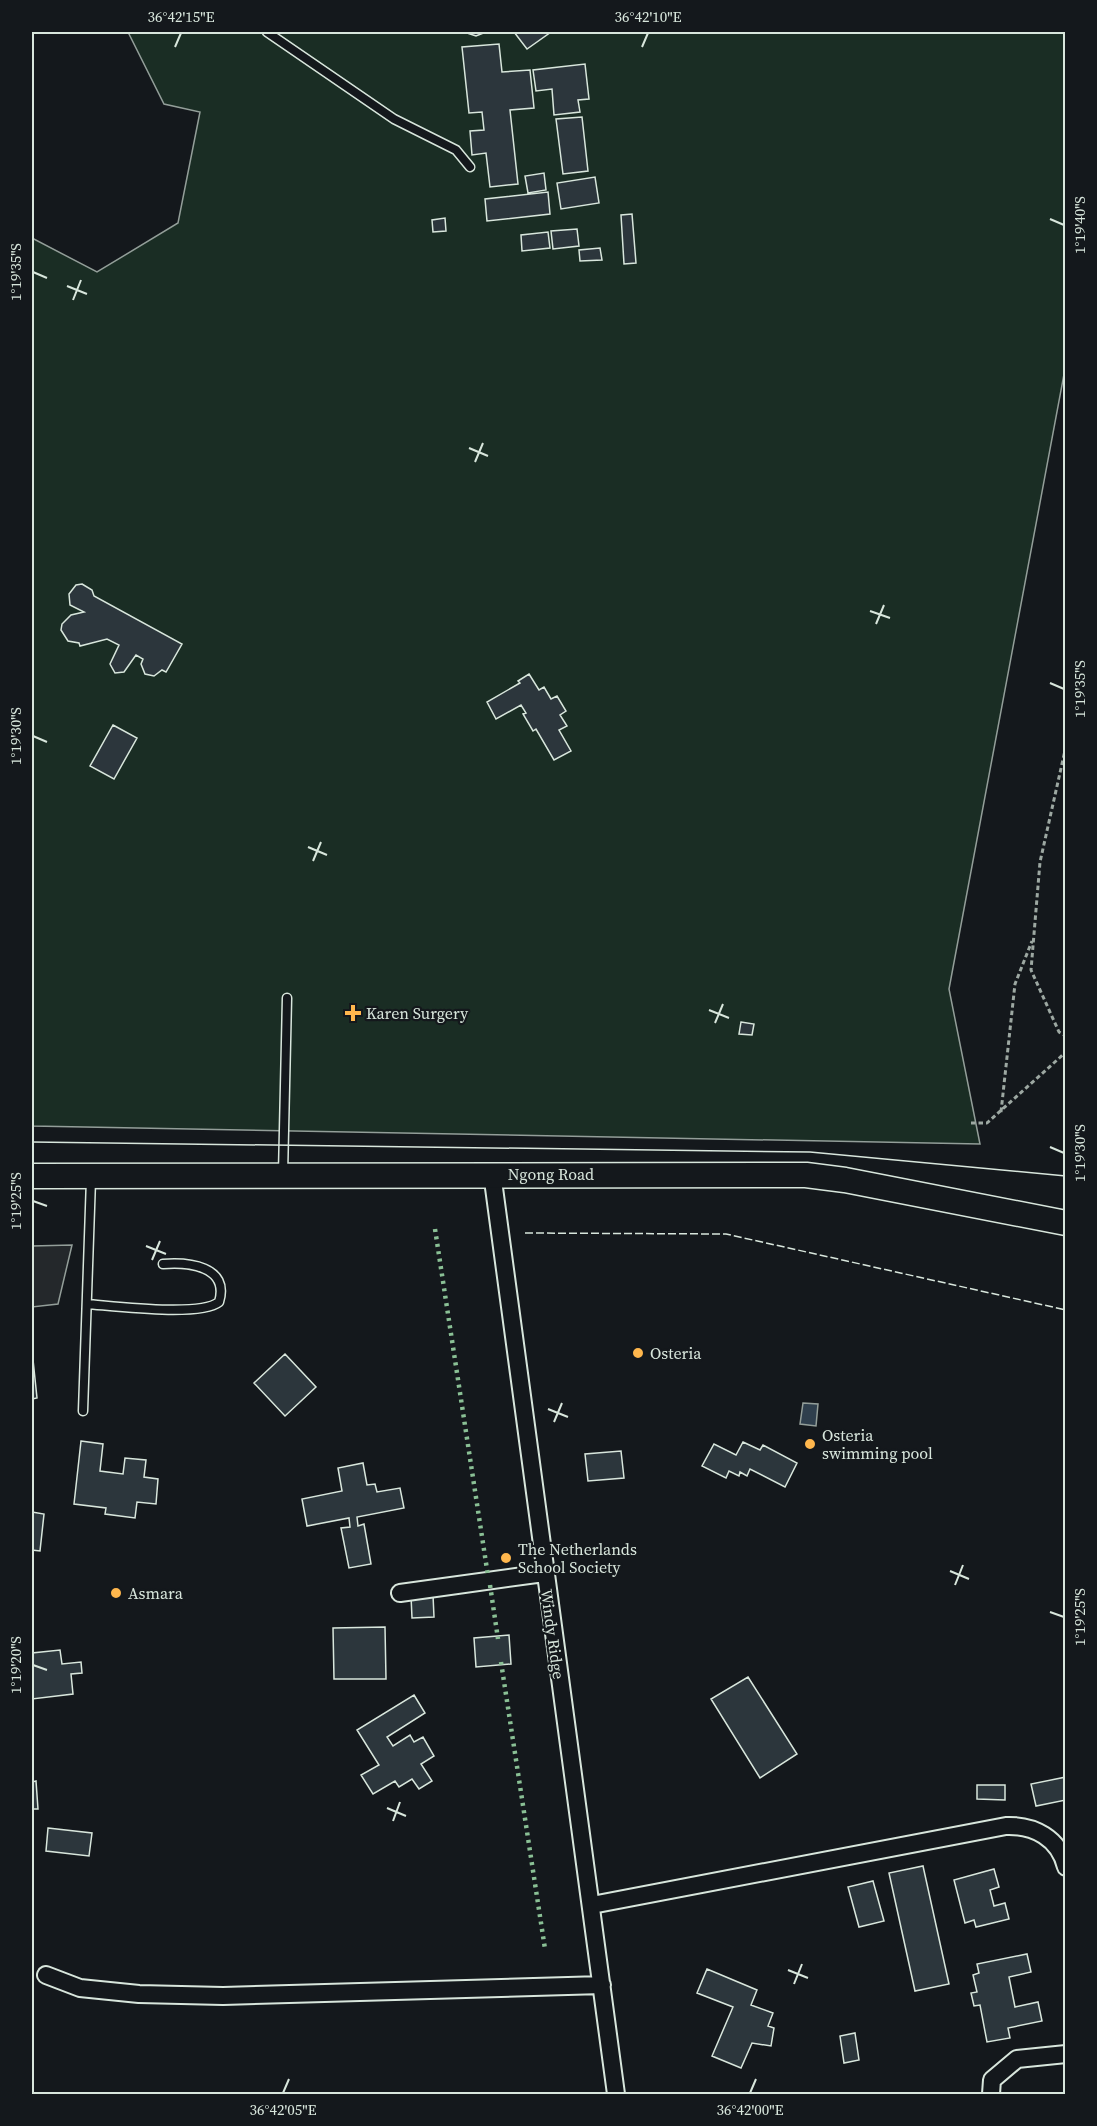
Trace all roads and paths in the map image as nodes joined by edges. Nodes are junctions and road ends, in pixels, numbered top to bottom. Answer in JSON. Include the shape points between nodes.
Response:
{"nodes":[{"id":1,"x":267,"y":32,"type":"edge"},
{"id":2,"x":470,"y":167,"type":"dead end"},
{"id":3,"x":1065,"y":746,"type":"edge"},
{"id":4,"x":1034,"y":937,"type":"junction"},
{"id":5,"x":287,"y":999,"type":"dead end"},
{"id":6,"x":1065,"y":1036,"type":"edge"},
{"id":7,"x":1065,"y":1052,"type":"edge"},
{"id":8,"x":1001,"y":1112,"type":"junction"},
{"id":9,"x":971,"y":1123,"type":"dead end"},
{"id":10,"x":492,"y":1173,"type":"junction"},
{"id":11,"x":283,"y":1174,"type":"junction"},
{"id":12,"x":91,"y":1175,"type":"junction"},
{"id":13,"x":32,"y":1176,"type":"edge"},
{"id":14,"x":1065,"y":1223,"type":"edge"},
{"id":15,"x":163,"y":1264,"type":"dead end"},
{"id":16,"x":87,"y":1304,"type":"junction"},
{"id":17,"x":84,"y":1411,"type":"dead end"},
{"id":18,"x":544,"y":1573,"type":"junction"},
{"id":19,"x":400,"y":1593,"type":"dead end"},
{"id":20,"x":1065,"y":1868,"type":"edge"},
{"id":21,"x":592,"y":1905,"type":"junction"},
{"id":22,"x":46,"y":1976,"type":"dead end"},
{"id":23,"x":602,"y":1985,"type":"junction"},
{"id":24,"x":1065,"y":2054,"type":"edge"},
{"id":25,"x":616,"y":2094,"type":"edge"},
{"id":26,"x":992,"y":2094,"type":"edge"}],
"edges":[{"from":1,"to":2,"type":"lane","via":[[394,119],[456,150]]},
{"from":3,"to":4,"type":"path","via":[[1040,862]]},
{"from":4,"to":6,"type":"path","via":[[1031,970],[1059,1032]]},
{"from":4,"to":8,"type":"path","via":[[1015,984]]},
{"from":5,"to":11,"type":"lane"},
{"from":7,"to":8,"type":"path"},
{"from":8,"to":9,"type":"path","via":[[987,1123]]},
{"from":10,"to":11,"type":"main road","name":"Ngong Road"},
{"from":10,"to":14,"type":"main road","name":"Ngong Road","via":[[806,1175]]},
{"from":10,"to":18,"type":"street","name":"Windy Ridge"},
{"from":11,"to":12,"type":"main road","name":"Ngong Road"},
{"from":12,"to":13,"type":"main road","name":"Ngong Road"},
{"from":12,"to":16,"type":"lane"},
{"from":15,"to":16,"type":"lane","via":[[201,1265],[219,1280],[219,1302],[205,1308],[167,1309]]},
{"from":16,"to":17,"type":"lane"},
{"from":18,"to":19,"type":"street"},
{"from":18,"to":21,"type":"street","name":"Windy Ridge"},
{"from":20,"to":21,"type":"street","via":[[1056,1845],[1045,1835],[1025,1825],[1006,1826]]},
{"from":21,"to":23,"type":"street","name":"Windy Ridge"},
{"from":22,"to":23,"type":"street","via":[[80,1988],[224,1996]]},
{"from":23,"to":25,"type":"street","name":"Windy Ridge"},
{"from":24,"to":26,"type":"street","via":[[1017,2059],[992,2080]]}]}
